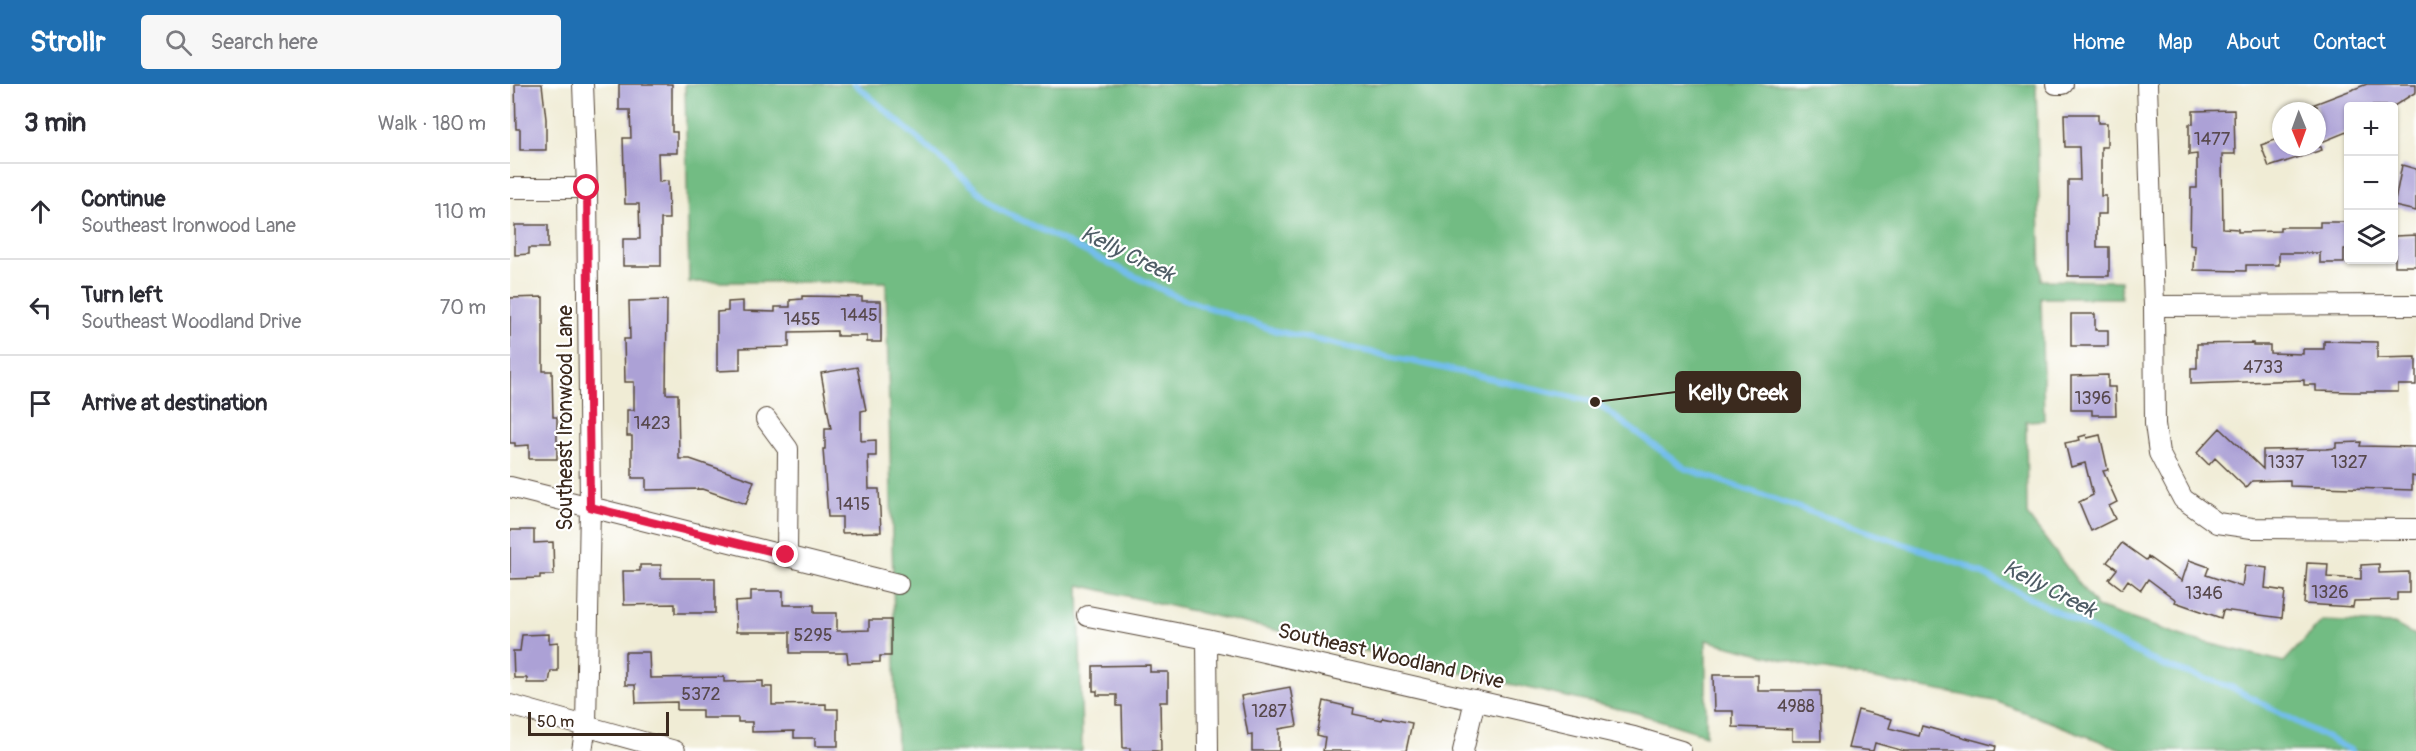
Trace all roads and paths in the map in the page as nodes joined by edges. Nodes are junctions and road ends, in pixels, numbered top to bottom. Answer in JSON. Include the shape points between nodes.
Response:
{"nodes":[{"id":1,"x":583,"y":84,"type":"edge"},
{"id":2,"x":2056,"y":84,"type":"edge"},
{"id":3,"x":2063,"y":84,"type":"edge"},
{"id":4,"x":2147,"y":84,"type":"edge"},
{"id":5,"x":510,"y":188,"type":"edge"},
{"id":6,"x":587,"y":188,"type":"junction"},
{"id":7,"x":2416,"y":305,"type":"edge"},
{"id":8,"x":2154,"y":306,"type":"junction"},
{"id":9,"x":766,"y":419,"type":"dead end"},
{"id":10,"x":510,"y":487,"type":"edge"},
{"id":11,"x":590,"y":507,"type":"junction"},
{"id":12,"x":2416,"y":529,"type":"edge"},
{"id":13,"x":786,"y":555,"type":"junction"},
{"id":14,"x":898,"y":584,"type":"dead end"},
{"id":15,"x":1088,"y":616,"type":"dead end"},
{"id":16,"x":1207,"y":639,"type":"junction"},
{"id":17,"x":1474,"y":700,"type":"junction"},
{"id":18,"x":510,"y":705,"type":"edge"},
{"id":19,"x":586,"y":725,"type":"junction"},
{"id":20,"x":582,"y":751,"type":"edge"},
{"id":21,"x":675,"y":751,"type":"edge"},
{"id":22,"x":1208,"y":751,"type":"edge"},
{"id":23,"x":1463,"y":751,"type":"edge"},
{"id":24,"x":1681,"y":751,"type":"edge"}],
"edges":[{"from":1,"to":6,"type":"street","name":"Southeast Ironwood Lane"},
{"from":2,"to":3,"type":"street"},
{"from":4,"to":8,"type":"street"},
{"from":5,"to":6,"type":"street"},
{"from":6,"to":11,"type":"street","name":"Southeast Ironwood Lane"},
{"from":7,"to":8,"type":"street"},
{"from":8,"to":12,"type":"street","via":[[2155,424],[2159,453],[2183,499],[2217,523],[2252,528]]},
{"from":9,"to":13,"type":"street","via":[[788,449]]},
{"from":10,"to":11,"type":"street"},
{"from":11,"to":13,"type":"street"},
{"from":11,"to":19,"type":"street","name":"Southeast Ironwood Lane"},
{"from":13,"to":14,"type":"street"},
{"from":15,"to":16,"type":"street","name":"Southeast Woodland Drive"},
{"from":16,"to":17,"type":"street","name":"Southeast Woodland Drive"},
{"from":16,"to":22,"type":"street"},
{"from":17,"to":23,"type":"street"},
{"from":17,"to":24,"type":"street","name":"Southeast Woodland Drive"},
{"from":18,"to":19,"type":"street"},
{"from":19,"to":20,"type":"street","name":"Southeast Ironwood Lane"},
{"from":19,"to":21,"type":"street"}]}
